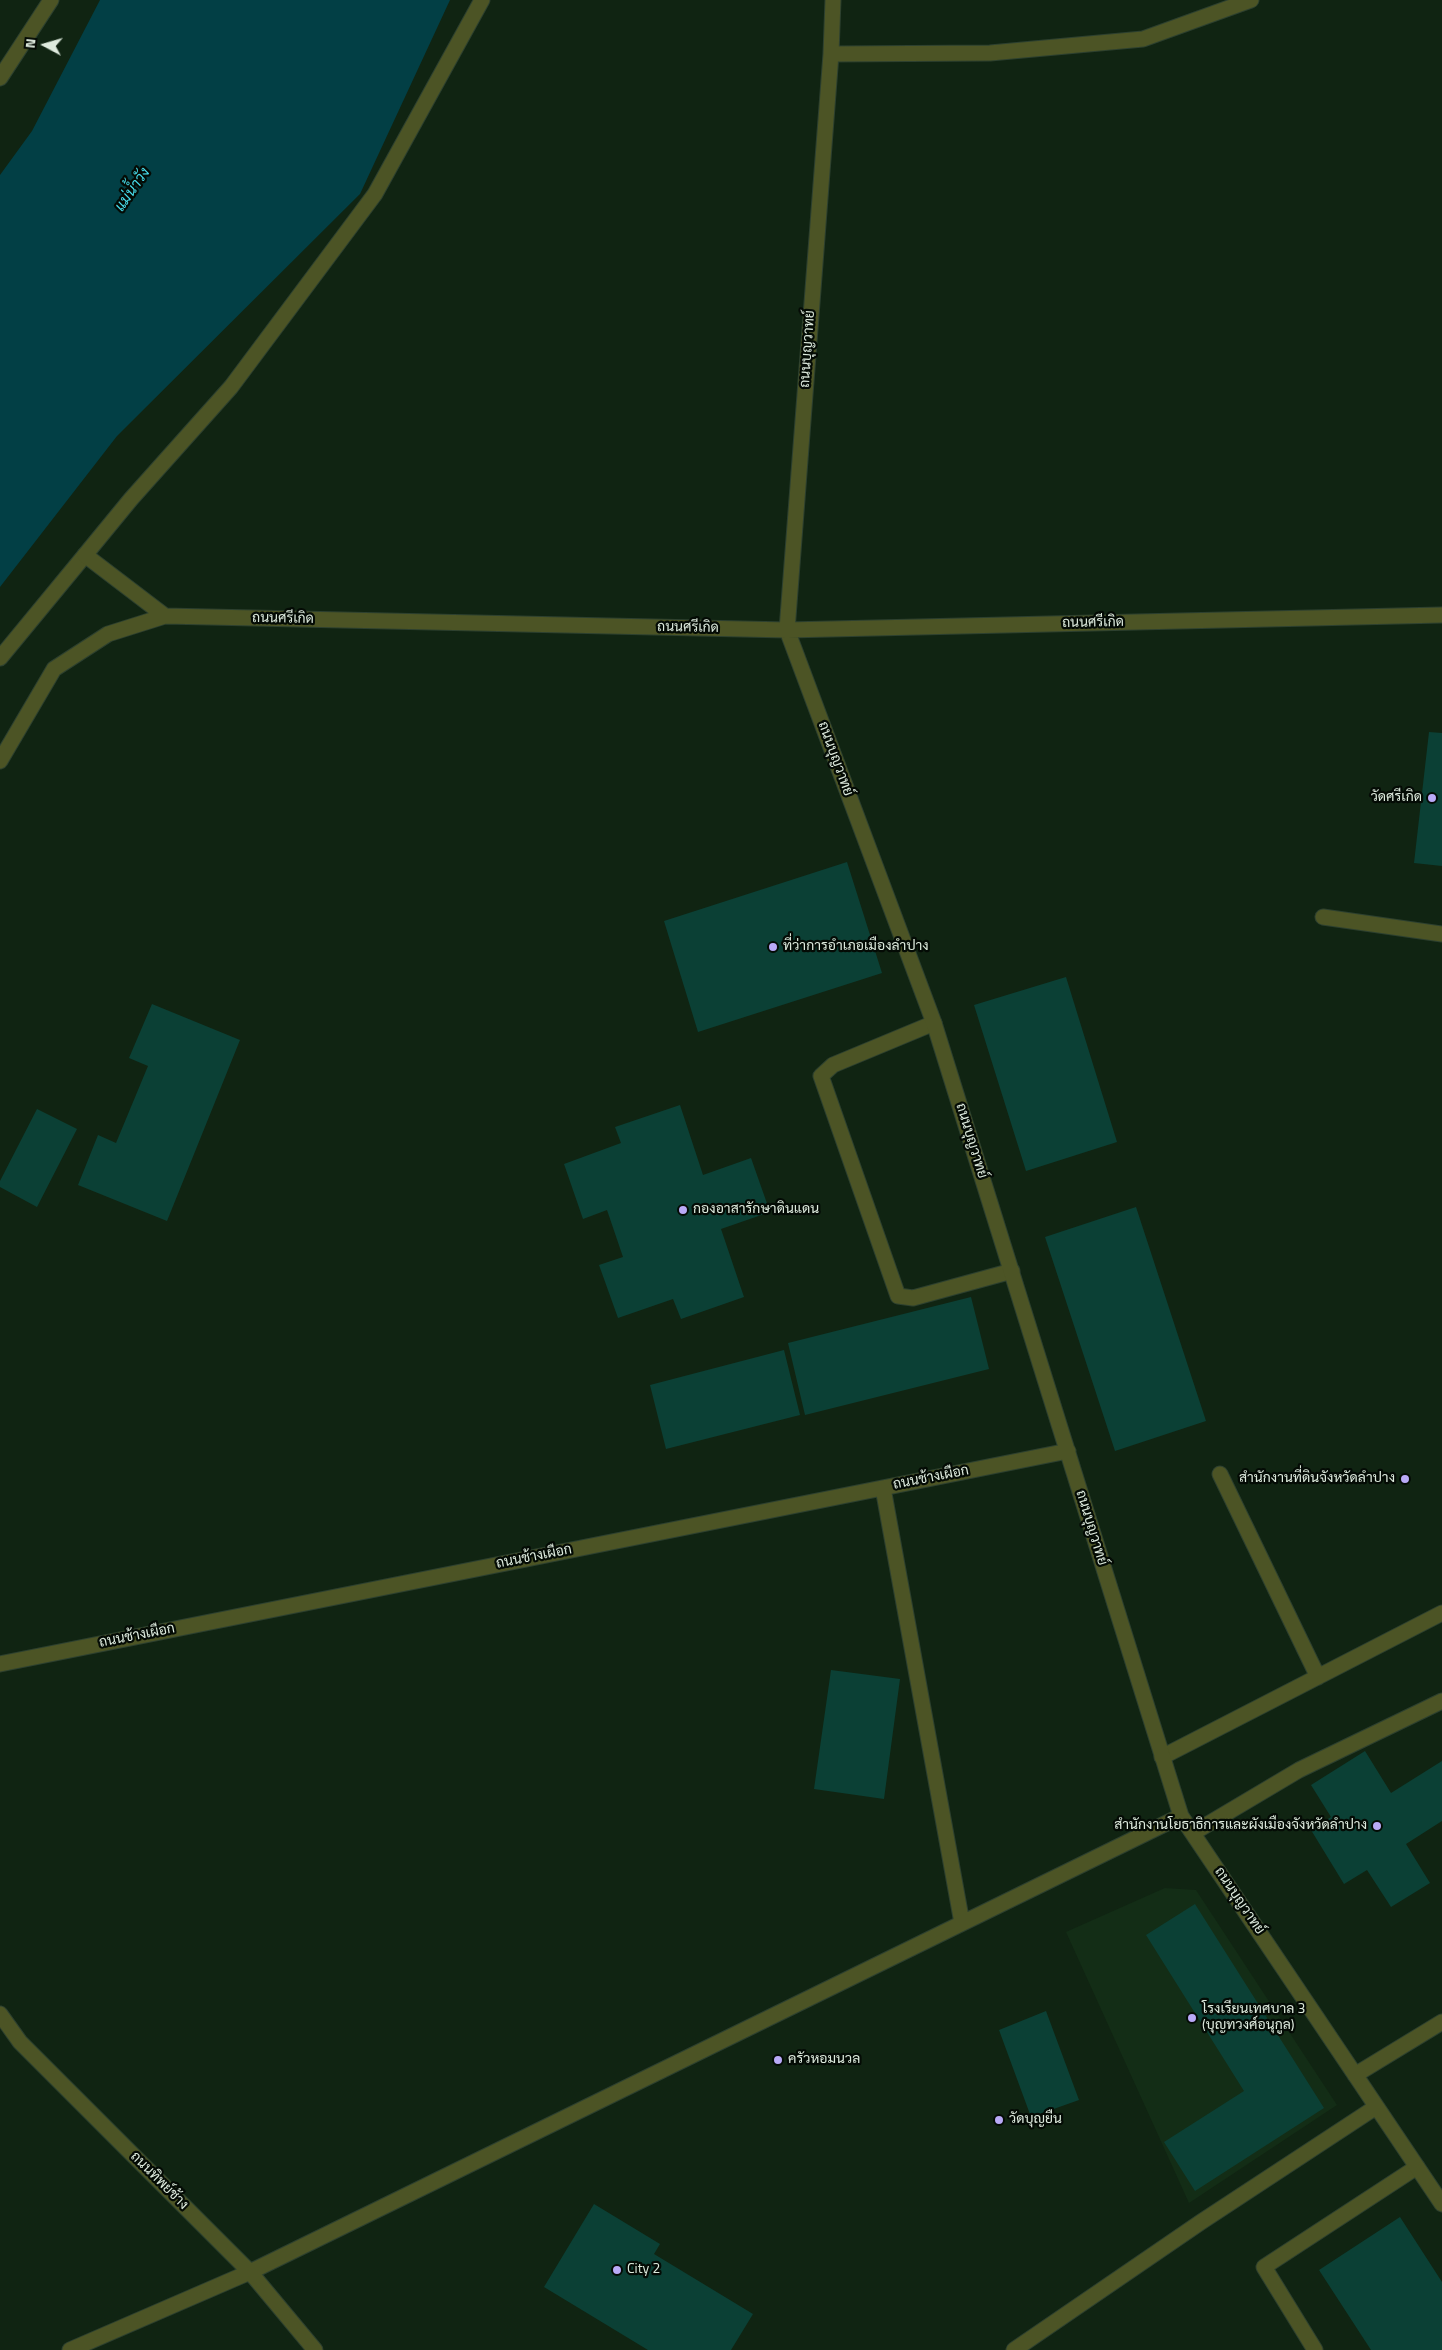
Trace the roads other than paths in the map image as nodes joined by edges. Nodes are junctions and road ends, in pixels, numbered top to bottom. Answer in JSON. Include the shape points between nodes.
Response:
{"nodes":[{"id":1,"x":51,"y":0,"type":"edge"},
{"id":2,"x":482,"y":0,"type":"edge"},
{"id":3,"x":833,"y":0,"type":"edge"},
{"id":4,"x":1250,"y":0,"type":"edge"},
{"id":5,"x":831,"y":54,"type":"junction"},
{"id":6,"x":0,"y":78,"type":"edge"},
{"id":7,"x":85,"y":555,"type":"junction"},
{"id":8,"x":1442,"y":615,"type":"edge"},
{"id":9,"x":165,"y":616,"type":"junction"},
{"id":10,"x":787,"y":630,"type":"junction"},
{"id":11,"x":0,"y":658,"type":"edge"},
{"id":12,"x":0,"y":762,"type":"edge"},
{"id":13,"x":1323,"y":917,"type":"dead end"},
{"id":14,"x":1442,"y":934,"type":"edge"},
{"id":15,"x":934,"y":1022,"type":"junction"},
{"id":16,"x":1012,"y":1272,"type":"junction"},
{"id":17,"x":1068,"y":1450,"type":"junction"},
{"id":18,"x":1220,"y":1474,"type":"dead end"},
{"id":19,"x":883,"y":1488,"type":"junction"},
{"id":20,"x":1442,"y":1613,"type":"edge"},
{"id":21,"x":0,"y":1664,"type":"edge"},
{"id":22,"x":1318,"y":1677,"type":"junction"},
{"id":23,"x":1442,"y":1701,"type":"edge"},
{"id":24,"x":1162,"y":1757,"type":"junction"},
{"id":25,"x":1181,"y":1816,"type":"junction"},
{"id":26,"x":1193,"y":1833,"type":"junction"},
{"id":27,"x":962,"y":1924,"type":"junction"},
{"id":28,"x":0,"y":2014,"type":"edge"},
{"id":29,"x":1442,"y":2022,"type":"edge"},
{"id":30,"x":1355,"y":2075,"type":"junction"},
{"id":31,"x":1376,"y":2107,"type":"junction"},
{"id":32,"x":1417,"y":2167,"type":"junction"},
{"id":33,"x":1442,"y":2204,"type":"edge"},
{"id":34,"x":250,"y":2272,"type":"junction"},
{"id":35,"x":70,"y":2350,"type":"edge"},
{"id":36,"x":315,"y":2350,"type":"edge"},
{"id":37,"x":1014,"y":2350,"type":"edge"},
{"id":38,"x":1315,"y":2350,"type":"edge"}],
"edges":[{"from":1,"to":6,"type":"street"},
{"from":2,"to":7,"type":"street","via":[[374,194],[231,387],[131,498]]},
{"from":3,"to":5,"type":"street","name":"ถนนบุญวาทย์"},
{"from":4,"to":5,"type":"street","via":[[1143,39],[990,53]]},
{"from":5,"to":10,"type":"street","name":"ถนนบุญวาทย์"},
{"from":7,"to":9,"type":"street"},
{"from":7,"to":11,"type":"street"},
{"from":8,"to":10,"type":"street","name":"ถนนศรีเกิด"},
{"from":9,"to":10,"type":"street","name":"ถนนศรีเกิด"},
{"from":9,"to":12,"type":"street","name":"ถนนศรีเกิด","via":[[108,634],[54,669]]},
{"from":10,"to":15,"type":"street","name":"ถนนบุญวาทย์"},
{"from":13,"to":14,"type":"street"},
{"from":15,"to":16,"type":"street","name":"ถนนบุญวาทย์"},
{"from":15,"to":16,"type":"street","via":[[833,1065],[821,1076],[898,1296],[914,1298]]},
{"from":16,"to":17,"type":"street","name":"ถนนบุญวาทย์"},
{"from":17,"to":19,"type":"street","name":"ถนนช้างเผือก"},
{"from":17,"to":24,"type":"street","name":"ถนนบุญวาทย์"},
{"from":18,"to":22,"type":"street"},
{"from":19,"to":21,"type":"street","name":"ถนนช้างเผือก"},
{"from":19,"to":27,"type":"street"},
{"from":20,"to":22,"type":"street"},
{"from":22,"to":24,"type":"street"},
{"from":23,"to":26,"type":"street","via":[[1299,1770]]},
{"from":24,"to":25,"type":"street","name":"ถนนบุญวาทย์"},
{"from":25,"to":26,"type":"street","name":"ถนนบุญวาทย์"},
{"from":25,"to":27,"type":"street"},
{"from":26,"to":30,"type":"street","name":"ถนนบุญวาทย์"},
{"from":27,"to":34,"type":"street"},
{"from":28,"to":34,"type":"street","name":"ถนนทิพย์ช้าง","via":[[20,2042]]},
{"from":29,"to":30,"type":"street"},
{"from":30,"to":31,"type":"street","name":"ถนนบุญวาทย์"},
{"from":31,"to":32,"type":"street","name":"ถนนบุญวาทย์"},
{"from":31,"to":37,"type":"street"},
{"from":32,"to":33,"type":"street","name":"ถนนบุญวาทย์"},
{"from":32,"to":38,"type":"street","via":[[1264,2267]]},
{"from":34,"to":35,"type":"street"},
{"from":34,"to":36,"type":"street","name":"ถนนทิพย์ช้าง"}]}
